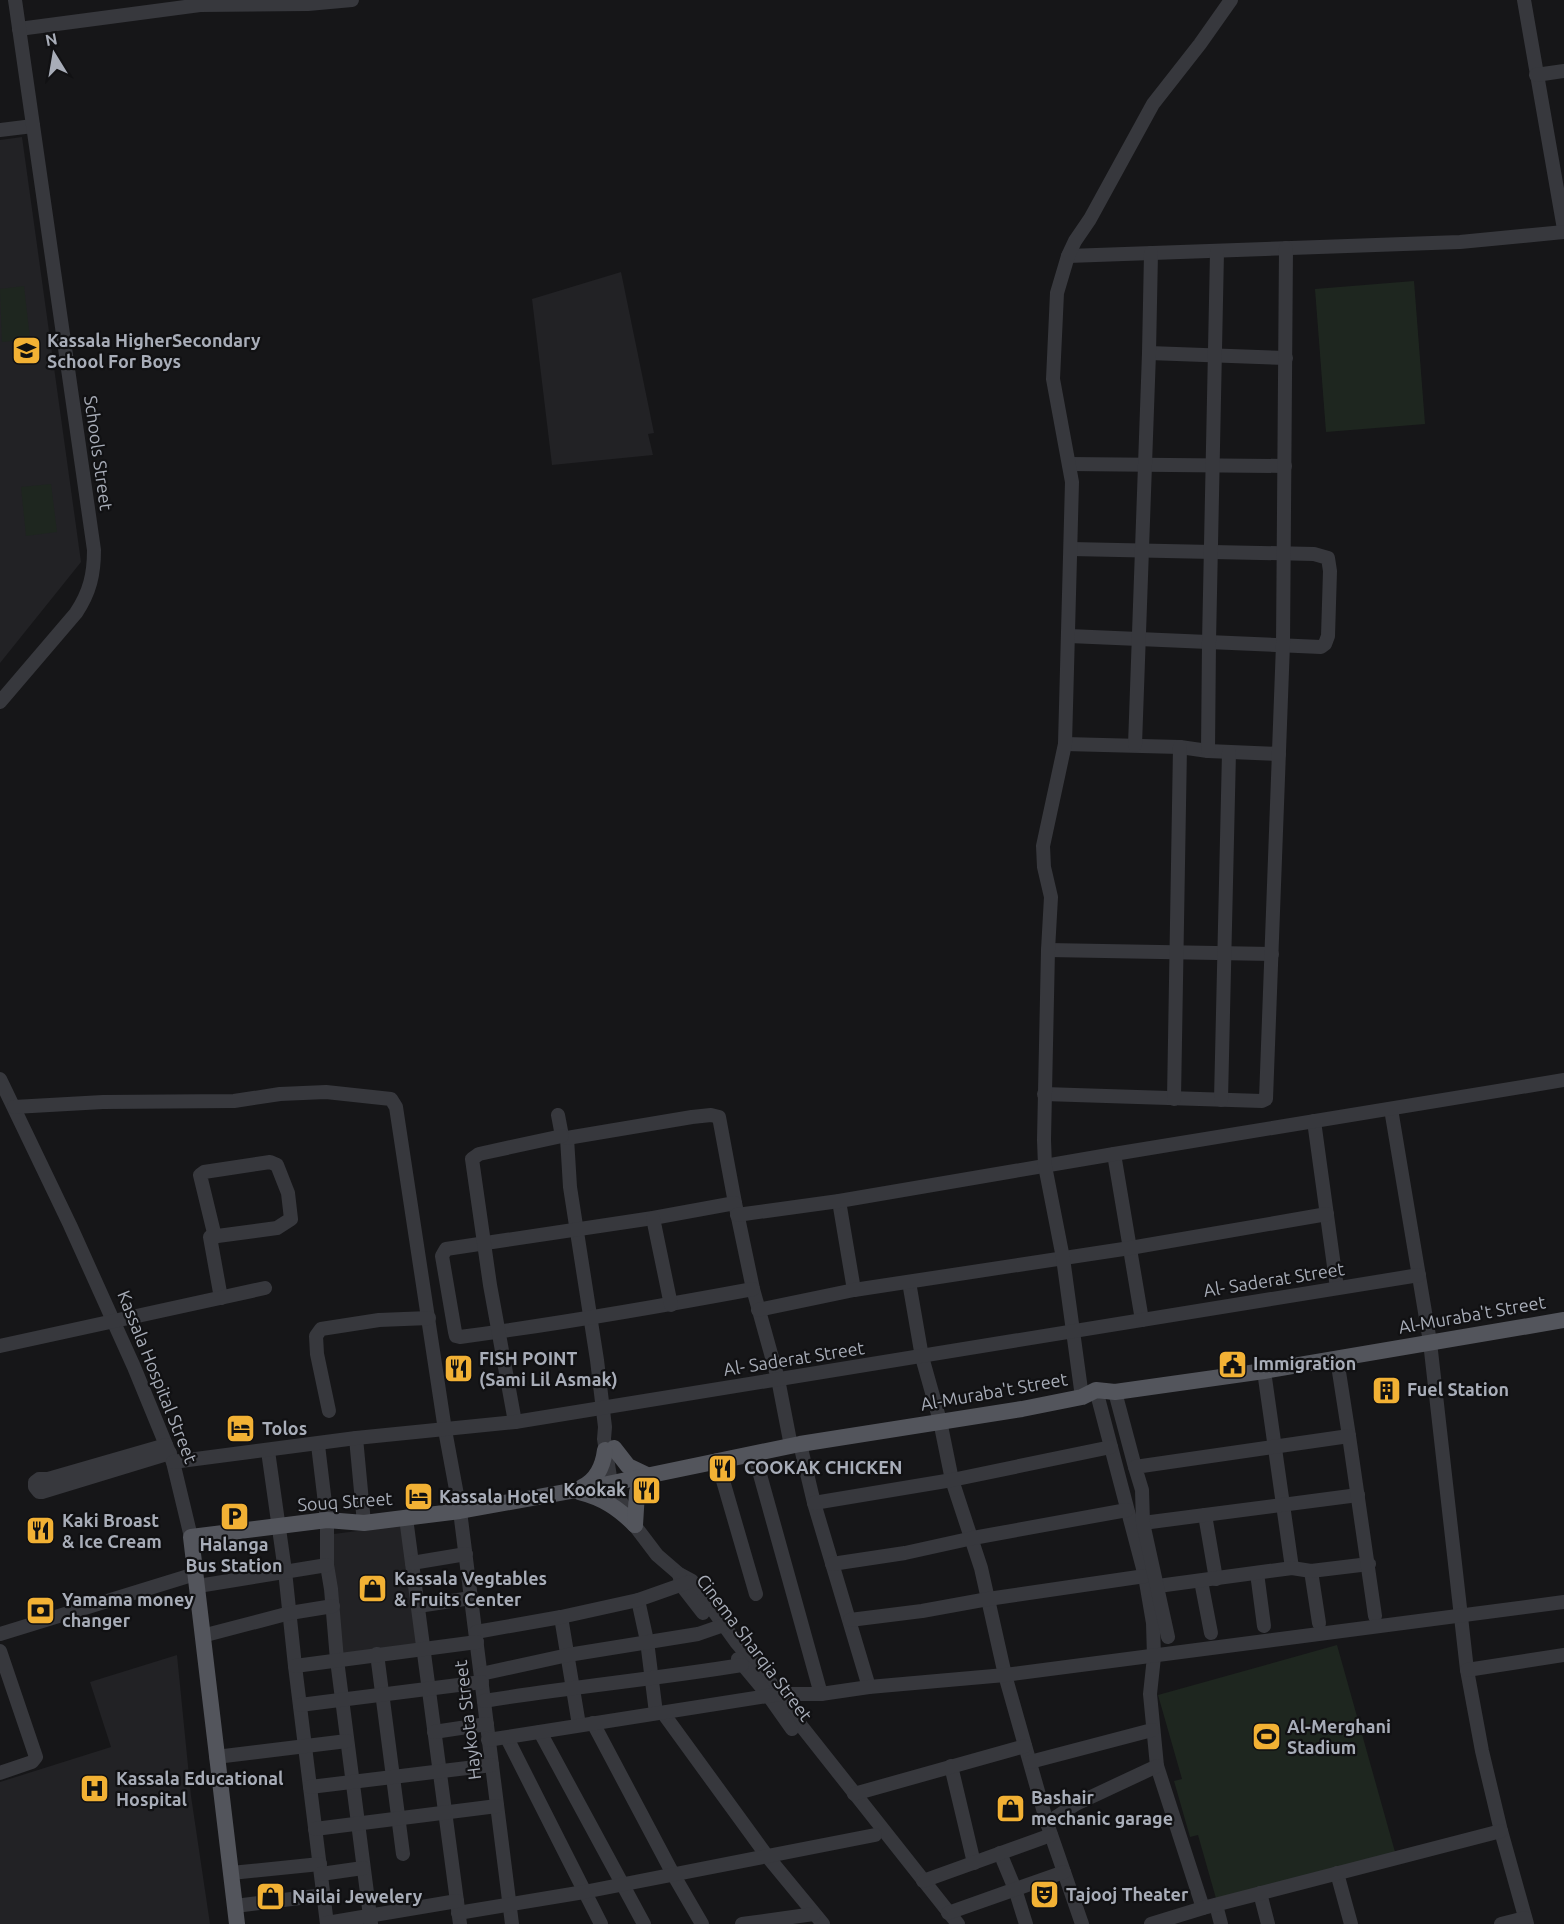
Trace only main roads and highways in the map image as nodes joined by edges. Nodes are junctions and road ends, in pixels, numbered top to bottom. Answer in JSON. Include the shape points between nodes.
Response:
{"nodes":[{"id":1,"x":1564,"y":1320,"type":"edge"},
{"id":2,"x":646,"y":1476,"type":"junction"},
{"id":3,"x":572,"y":1490,"type":"junction"},
{"id":4,"x":191,"y":1537,"type":"joint"},
{"id":5,"x":237,"y":1924,"type":"edge"}],
"edges":[{"from":1,"to":2,"type":"main road","name":"Al-Muraba't Street","via":[[1264,1371],[1089,1393],[1022,1408],[795,1445]]},
{"from":2,"to":3,"type":"main road","name":"Al-Muraba't Street"},
{"from":2,"to":3,"type":"main road","via":[[609,1449],[596,1476]]},
{"from":2,"to":3,"type":"main road","via":[[637,1492],[634,1523],[596,1496]]},
{"from":3,"to":4,"type":"main road","name":"Souq Street","via":[[406,1518],[364,1523],[327,1520]]},
{"from":4,"to":5,"type":"main road","name":"Kassala Hospital Street"}]}
